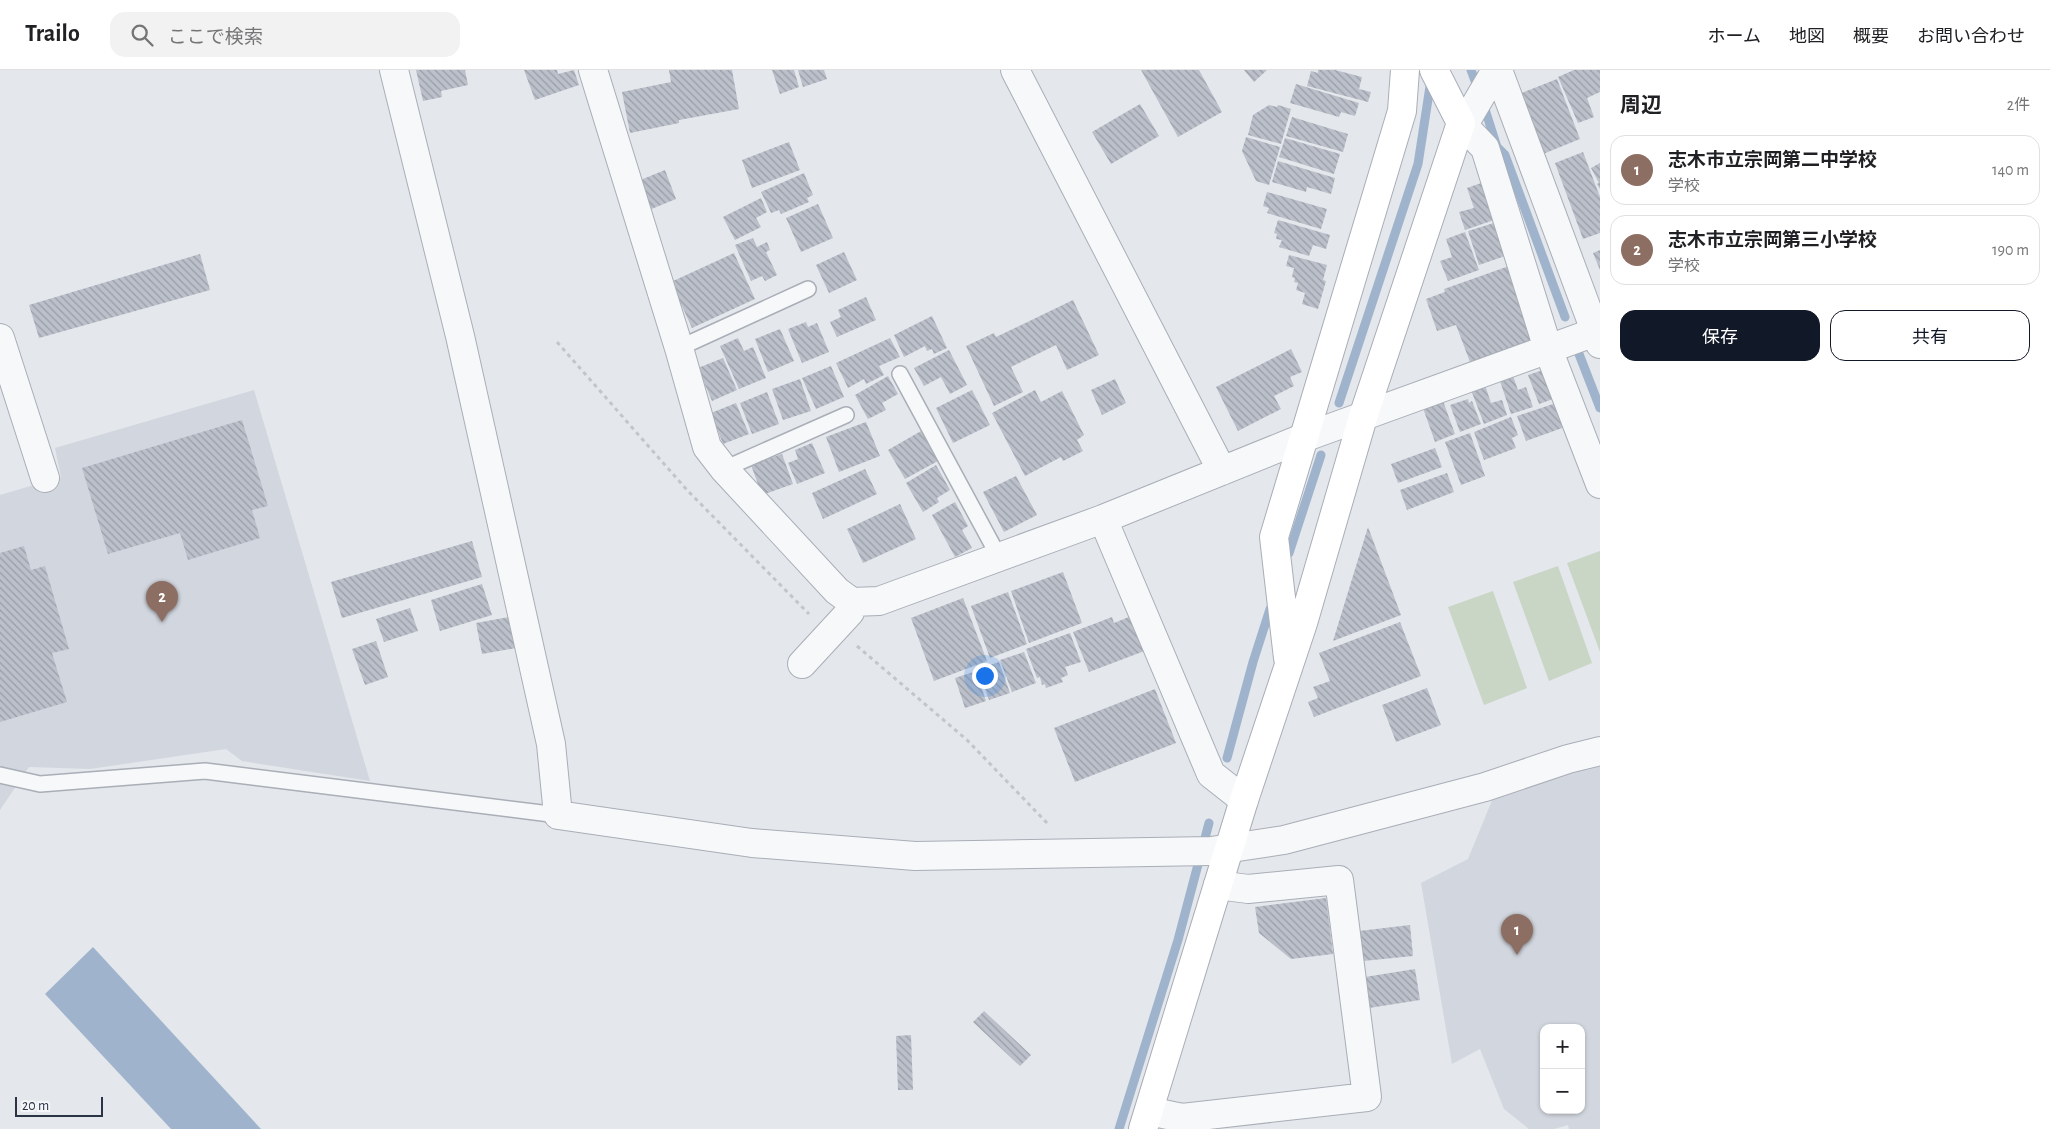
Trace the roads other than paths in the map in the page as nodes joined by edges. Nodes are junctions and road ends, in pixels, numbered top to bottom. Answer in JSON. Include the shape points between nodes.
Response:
{"nodes":[{"id":1,"x":394,"y":70,"type":"edge"},
{"id":2,"x":593,"y":70,"type":"edge"},
{"id":3,"x":1015,"y":70,"type":"edge"},
{"id":4,"x":1406,"y":70,"type":"edge"},
{"id":5,"x":1434,"y":70,"type":"edge"},
{"id":6,"x":1495,"y":72,"type":"edge"},
{"id":7,"x":1465,"y":120,"type":"junction"},
{"id":8,"x":808,"y":289,"type":"dead end"},
{"id":9,"x":0,"y":338,"type":"edge"},
{"id":10,"x":1598,"y":338,"type":"edge"},
{"id":11,"x":679,"y":348,"type":"junction"},
{"id":12,"x":1548,"y":349,"type":"junction"},
{"id":13,"x":900,"y":374,"type":"dead end"},
{"id":14,"x":846,"y":415,"type":"dead end"},
{"id":15,"x":1363,"y":418,"type":"junction"},
{"id":16,"x":1303,"y":438,"type":"junction"},
{"id":17,"x":724,"y":469,"type":"junction"},
{"id":18,"x":1222,"y":471,"type":"junction"},
{"id":19,"x":45,"y":478,"type":"dead end"},
{"id":20,"x":1600,"y":484,"type":"edge"},
{"id":21,"x":1104,"y":518,"type":"junction"},
{"id":22,"x":999,"y":557,"type":"junction"},
{"id":23,"x":852,"y":602,"type":"junction"},
{"id":24,"x":802,"y":664,"type":"dead end"},
{"id":25,"x":1288,"y":667,"type":"junction"},
{"id":26,"x":1600,"y":751,"type":"edge"},
{"id":27,"x":0,"y":775,"type":"edge"},
{"id":28,"x":1244,"y":800,"type":"junction"},
{"id":29,"x":558,"y":816,"type":"junction"},
{"id":30,"x":1212,"y":851,"type":"junction"},
{"id":31,"x":1218,"y":885,"type":"junction"},
{"id":32,"x":1146,"y":1120,"type":"edge"}],
"edges":[{"from":1,"to":29,"type":"street","via":[[460,336],[551,744]]},
{"from":2,"to":11,"type":"street"},
{"from":3,"to":18,"type":"street"},
{"from":4,"to":16,"type":"street","via":[[1402,111]]},
{"from":5,"to":7,"type":"street"},
{"from":6,"to":7,"type":"street"},
{"from":6,"to":10,"type":"street"},
{"from":7,"to":12,"type":"street","via":[[1485,148]]},
{"from":7,"to":15,"type":"street"},
{"from":8,"to":11,"type":"lane"},
{"from":9,"to":19,"type":"street"},
{"from":10,"to":12,"type":"street"},
{"from":11,"to":17,"type":"street","via":[[706,448]]},
{"from":12,"to":15,"type":"street"},
{"from":12,"to":20,"type":"street"},
{"from":13,"to":22,"type":"lane"},
{"from":14,"to":17,"type":"lane"},
{"from":15,"to":16,"type":"street"},
{"from":15,"to":25,"type":"street"},
{"from":16,"to":18,"type":"street"},
{"from":16,"to":25,"type":"street","via":[[1274,537]]},
{"from":17,"to":23,"type":"street","via":[[837,591]]},
{"from":18,"to":21,"type":"street"},
{"from":21,"to":22,"type":"street"},
{"from":21,"to":28,"type":"street","via":[[1211,774]]},
{"from":22,"to":23,"type":"street","via":[[879,601]]},
{"from":23,"to":24,"type":"street","via":[[842,639]]},
{"from":25,"to":28,"type":"street"},
{"from":26,"to":30,"type":"street","via":[[1485,787],[1284,840]]},
{"from":27,"to":29,"type":"lane","via":[[40,784],[205,772]]},
{"from":28,"to":30,"type":"street"},
{"from":29,"to":30,"type":"street","via":[[752,842],[915,856]]},
{"from":30,"to":31,"type":"street"},
{"from":31,"to":32,"type":"street"},
{"from":31,"to":32,"type":"street","via":[[1248,890],[1339,880],[1367,1097]]}]}
